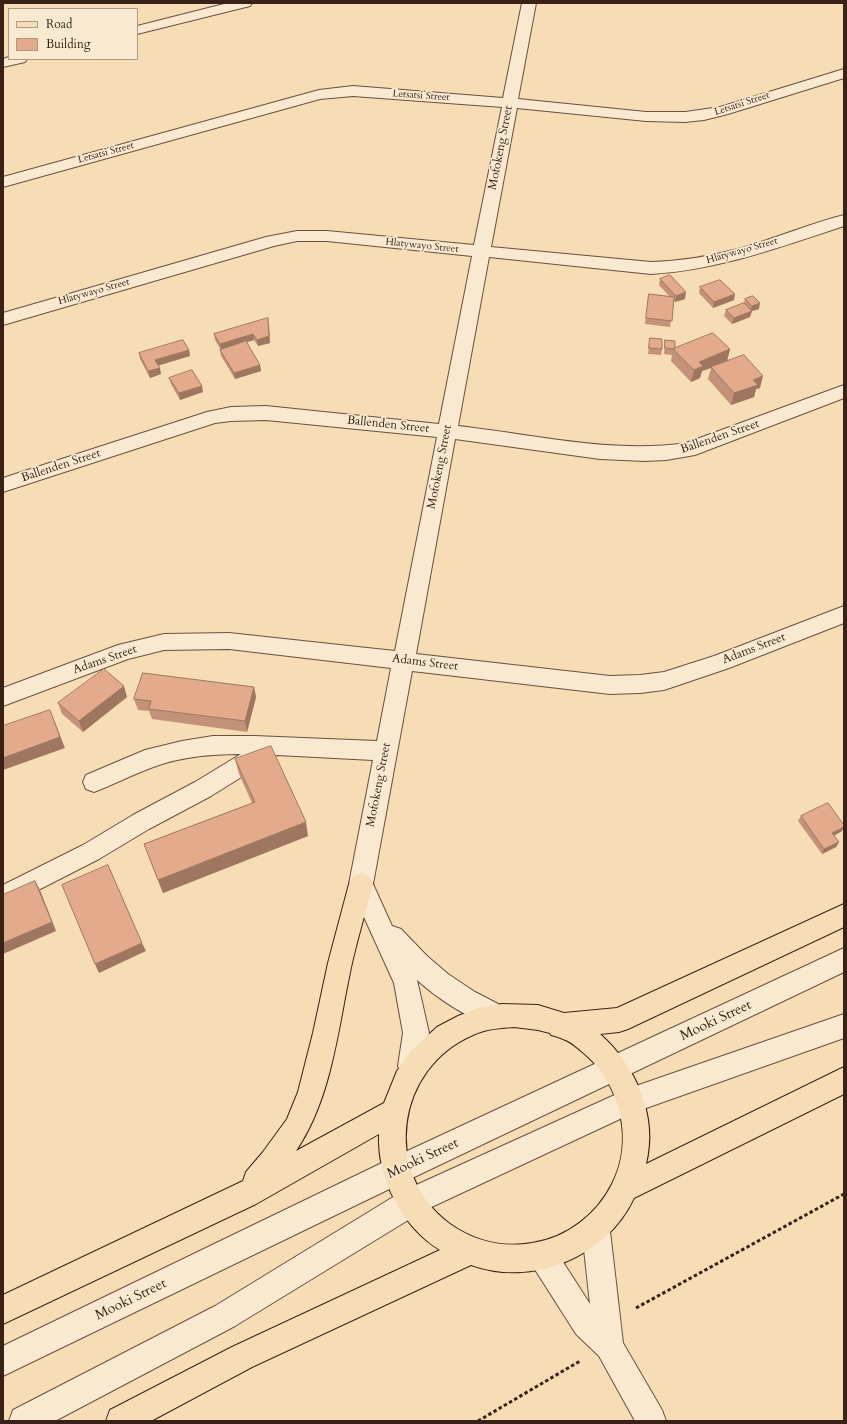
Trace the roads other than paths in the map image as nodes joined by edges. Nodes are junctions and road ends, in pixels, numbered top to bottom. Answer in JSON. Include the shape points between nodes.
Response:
{"nodes":[{"id":1,"x":245,"y":3,"type":"edge"},
{"id":2,"x":529,"y":3,"type":"edge"},
{"id":3,"x":138,"y":30,"type":"edge"},
{"id":4,"x":16,"y":60,"type":"edge"},
{"id":5,"x":3,"y":63,"type":"edge"},
{"id":6,"x":844,"y":73,"type":"edge"},
{"id":7,"x":510,"y":102,"type":"junction"},
{"id":8,"x":3,"y":182,"type":"edge"},
{"id":9,"x":844,"y":220,"type":"edge"},
{"id":10,"x":482,"y":251,"type":"junction"},
{"id":11,"x":3,"y":318,"type":"edge"},
{"id":12,"x":844,"y":391,"type":"edge"},
{"id":13,"x":447,"y":432,"type":"junction"},
{"id":14,"x":3,"y":485,"type":"edge"},
{"id":15,"x":844,"y":614,"type":"edge"},
{"id":16,"x":403,"y":660,"type":"junction"},
{"id":17,"x":3,"y":697,"type":"edge"},
{"id":18,"x":274,"y":746,"type":"junction"},
{"id":19,"x":386,"y":751,"type":"junction"},
{"id":20,"x":94,"y":782,"type":"dead end"},
{"id":21,"x":361,"y":884,"type":"junction"},
{"id":22,"x":3,"y":897,"type":"edge"},
{"id":23,"x":844,"y":916,"type":"edge"},
{"id":24,"x":381,"y":926,"type":"junction"},
{"id":25,"x":844,"y":960,"type":"edge"},
{"id":26,"x":495,"y":1016,"type":"junction"},
{"id":27,"x":560,"y":1026,"type":"junction"},
{"id":28,"x":844,"y":1026,"type":"edge"},
{"id":29,"x":411,"y":1066,"type":"junction"},
{"id":30,"x":613,"y":1069,"type":"junction"},
{"id":31,"x":844,"y":1080,"type":"edge"},
{"id":32,"x":630,"y":1101,"type":"junction"},
{"id":33,"x":393,"y":1112,"type":"junction"},
{"id":34,"x":398,"y":1170,"type":"junction"},
{"id":35,"x":628,"y":1187,"type":"junction"},
{"id":36,"x":246,"y":1194,"type":"junction"},
{"id":37,"x":413,"y":1201,"type":"junction"},
{"id":38,"x":596,"y":1231,"type":"junction"},
{"id":39,"x":471,"y":1250,"type":"junction"},
{"id":40,"x":544,"y":1258,"type":"junction"},
{"id":41,"x":3,"y":1310,"type":"edge"},
{"id":42,"x":606,"y":1339,"type":"junction"},
{"id":43,"x":3,"y":1361,"type":"edge"},
{"id":44,"x":125,"y":1420,"type":"edge"},
{"id":45,"x":24,"y":1421,"type":"edge"},
{"id":46,"x":651,"y":1421,"type":"edge"}],
"edges":[{"from":1,"to":3,"type":"street"},
{"from":2,"to":7,"type":"street","name":"Mofokeng Street"},
{"from":4,"to":5,"type":"street"},
{"from":6,"to":7,"type":"street","name":"Letsatsi Street","via":[[724,111],[690,118],[656,118]]},
{"from":7,"to":8,"type":"street","name":"Letsatsi Street","via":[[336,92]]},
{"from":7,"to":10,"type":"street","name":"Mofokeng Street"},
{"from":9,"to":10,"type":"street","name":"Hlatywayo Street","via":[[720,260],[674,268],[651,268]]},
{"from":10,"to":11,"type":"street","name":"Hlatywayo Street","via":[[327,236],[297,236],[247,247]]},
{"from":10,"to":13,"type":"street","name":"Mofokeng Street"},
{"from":12,"to":13,"type":"street","name":"Ballenden Street","via":[[688,450],[670,454],[579,448]]},
{"from":13,"to":14,"type":"street","name":"Ballenden Street","via":[[273,413],[231,414],[182,427]]},
{"from":13,"to":16,"type":"street","name":"Mofokeng Street"},
{"from":15,"to":16,"type":"street","name":"Adams Street","via":[[722,662],[664,680],[640,684],[610,685]]},
{"from":16,"to":17,"type":"street","name":"Adams Street","via":[[229,641],[164,642],[126,651]]},
{"from":16,"to":19,"type":"street","name":"Mofokeng Street"},
{"from":18,"to":19,"type":"street"},
{"from":18,"to":20,"type":"street","via":[[213,746],[182,750],[145,760]]},
{"from":18,"to":22,"type":"street","via":[[91,852]]},
{"from":19,"to":21,"type":"street","name":"Mofokeng Street"},
{"from":21,"to":24,"type":"street"},
{"from":21,"to":36,"type":"main road","via":[[311,1092],[296,1128],[274,1162]]},
{"from":23,"to":27,"type":"main road","via":[[619,1020]]},
{"from":24,"to":26,"type":"street","via":[[418,965],[444,987]]},
{"from":24,"to":29,"type":"street","via":[[406,983],[412,1008],[416,1033]]},
{"from":25,"to":30,"type":"street","name":"Mooki Street"},
{"from":26,"to":27,"type":"main road","via":[[528,1016]]},
{"from":26,"to":29,"type":"main road","via":[[448,1031]]},
{"from":27,"to":30,"type":"main road","via":[[590,1044]]},
{"from":28,"to":32,"type":"street"},
{"from":29,"to":33,"type":"main road","via":[[400,1088]]},
{"from":30,"to":32,"type":"main road"},
{"from":30,"to":34,"type":"street","name":"Mooki Street"},
{"from":31,"to":35,"type":"main road"},
{"from":32,"to":35,"type":"main road","via":[[636,1131],[635,1160]]},
{"from":32,"to":37,"type":"street"},
{"from":33,"to":34,"type":"main road","via":[[392,1142]]},
{"from":33,"to":36,"type":"main road"},
{"from":34,"to":37,"type":"main road"},
{"from":34,"to":43,"type":"street","name":"Mooki Street"},
{"from":35,"to":38,"type":"main road","via":[[610,1218]]},
{"from":36,"to":41,"type":"main road"},
{"from":37,"to":39,"type":"main road","via":[[427,1219],[447,1237]]},
{"from":37,"to":45,"type":"street","via":[[225,1316]]},
{"from":38,"to":40,"type":"main road"},
{"from":38,"to":42,"type":"street"},
{"from":39,"to":40,"type":"main road","via":[[509,1260]]},
{"from":39,"to":44,"type":"main road","via":[[242,1357]]},
{"from":40,"to":42,"type":"street","via":[[586,1324]]},
{"from":42,"to":46,"type":"street"}]}
